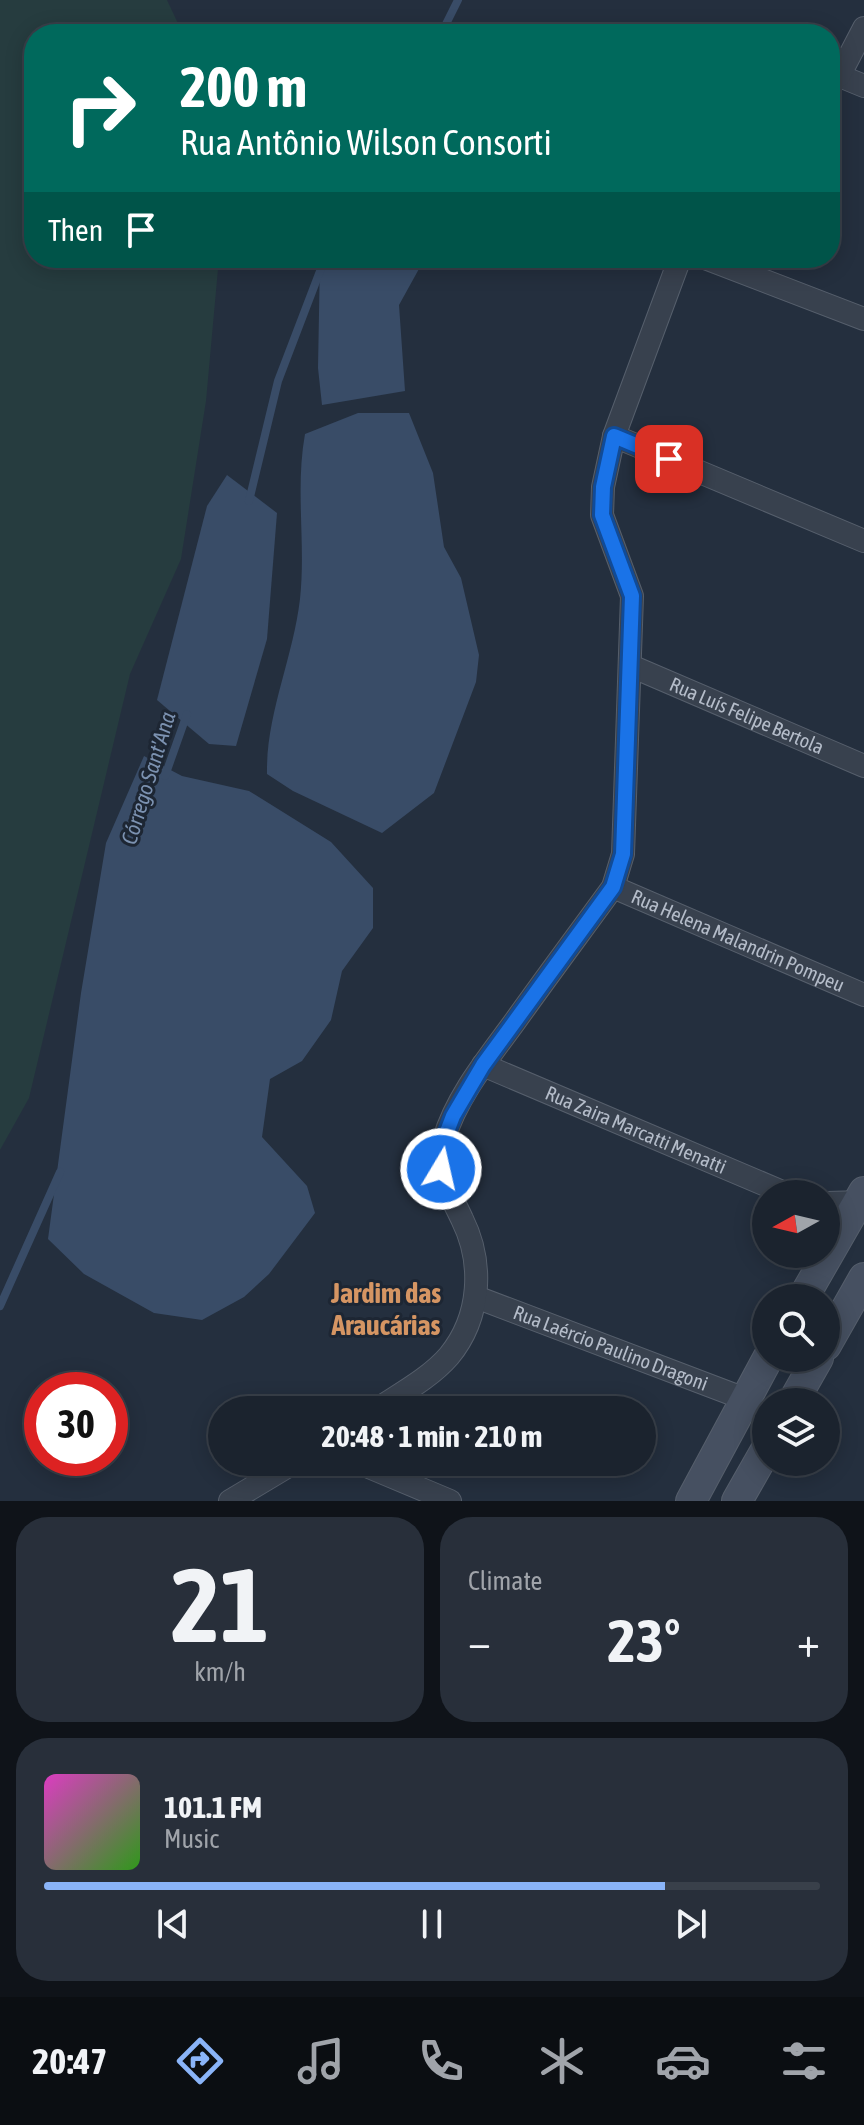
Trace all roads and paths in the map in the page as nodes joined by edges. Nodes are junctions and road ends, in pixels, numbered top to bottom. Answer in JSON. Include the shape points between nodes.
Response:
{"nodes":[{"id":1,"x":864,"y":28,"type":"edge"},
{"id":2,"x":840,"y":66,"type":"edge"},
{"id":3,"x":840,"y":76,"type":"edge"},
{"id":4,"x":864,"y":86,"type":"edge"},
{"id":5,"x":676,"y":268,"type":"edge"},
{"id":6,"x":731,"y":268,"type":"edge"},
{"id":7,"x":864,"y":319,"type":"edge"},
{"id":8,"x":614,"y":436,"type":"junction"},
{"id":9,"x":864,"y":541,"type":"edge"},
{"id":10,"x":631,"y":666,"type":"junction"},
{"id":11,"x":864,"y":766,"type":"edge"},
{"id":12,"x":613,"y":887,"type":"junction"},
{"id":13,"x":864,"y":995,"type":"edge"},
{"id":14,"x":483,"y":1065,"type":"junction"},
{"id":15,"x":754,"y":1180,"type":"edge"},
{"id":16,"x":862,"y":1198,"type":"edge"},
{"id":17,"x":840,"y":1201,"type":"edge"},
{"id":18,"x":864,"y":1278,"type":"edge"},
{"id":19,"x":811,"y":1284,"type":"edge"},
{"id":20,"x":476,"y":1297,"type":"junction"},
{"id":21,"x":840,"y":1320,"type":"edge"},
{"id":22,"x":760,"y":1372,"type":"edge"},
{"id":23,"x":395,"y":1396,"type":"edge"},
{"id":24,"x":745,"y":1399,"type":"junction"},
{"id":25,"x":752,"y":1475,"type":"edge"},
{"id":26,"x":272,"y":1476,"type":"edge"},
{"id":27,"x":390,"y":1476,"type":"edge"},
{"id":28,"x":230,"y":1501,"type":"edge"},
{"id":29,"x":450,"y":1501,"type":"edge"},
{"id":30,"x":691,"y":1501,"type":"edge"},
{"id":31,"x":737,"y":1501,"type":"edge"}],
"edges":[{"from":1,"to":2,"type":"street"},
{"from":3,"to":4,"type":"street"},
{"from":5,"to":8,"type":"street"},
{"from":6,"to":7,"type":"street"},
{"from":8,"to":9,"type":"street"},
{"from":8,"to":10,"type":"street","via":[[602,515],[632,596]]},
{"from":10,"to":11,"type":"street","name":"Rua Luís Felipe Bertola"},
{"from":10,"to":12,"type":"street","via":[[623,854]]},
{"from":12,"to":13,"type":"street","name":"Rua Helena Malandrin Pompeu"},
{"from":12,"to":14,"type":"street"},
{"from":14,"to":15,"type":"street","name":"Rua Zaira Marcatti Menatti"},
{"from":14,"to":20,"type":"street","via":[[453,1116],[443,1142],[441,1169],[475,1253]]},
{"from":16,"to":17,"type":"street"},
{"from":16,"to":19,"type":"main road"},
{"from":18,"to":21,"type":"main road"},
{"from":20,"to":23,"type":"street","via":[[468,1325],[448,1357]]},
{"from":20,"to":24,"type":"street","name":"Rua Laércio Paulino Dragoni"},
{"from":22,"to":24,"type":"main road"},
{"from":24,"to":30,"type":"main road"},
{"from":25,"to":31,"type":"main road"},
{"from":26,"to":28,"type":"street"},
{"from":27,"to":29,"type":"street"}]}
